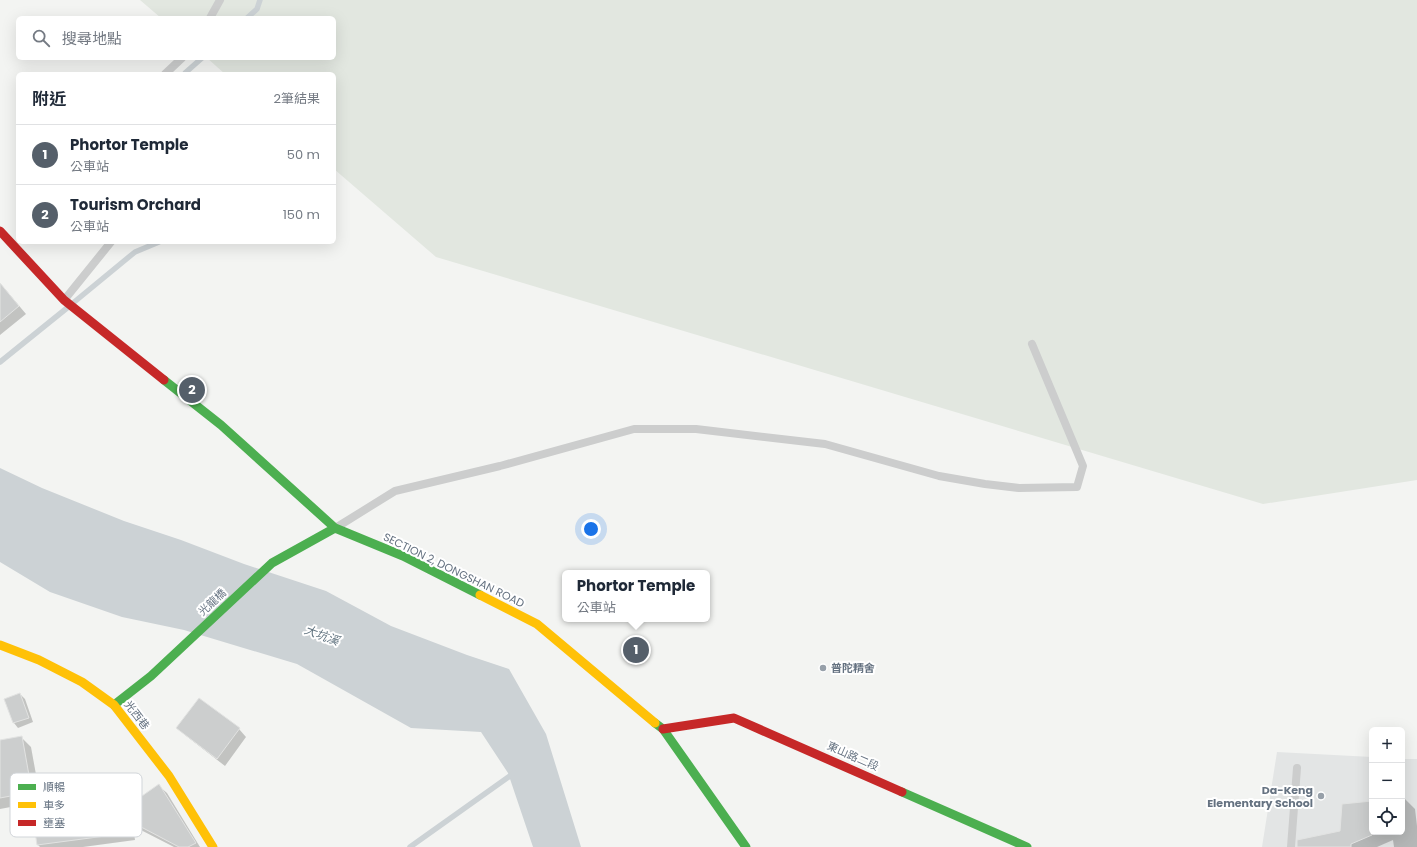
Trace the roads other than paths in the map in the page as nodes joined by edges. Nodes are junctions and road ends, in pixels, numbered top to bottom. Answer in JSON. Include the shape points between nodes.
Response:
{"nodes":[{"id":1,"x":220,"y":0,"type":"edge"},
{"id":2,"x":211,"y":16,"type":"edge"},
{"id":3,"x":180,"y":60,"type":"edge"},
{"id":4,"x":167,"y":72,"type":"edge"},
{"id":5,"x":0,"y":231,"type":"edge"},
{"id":6,"x":109,"y":244,"type":"edge"},
{"id":7,"x":64,"y":300,"type":"junction"},
{"id":8,"x":1032,"y":344,"type":"dead end"},
{"id":9,"x":335,"y":528,"type":"junction"},
{"id":10,"x":0,"y":645,"type":"edge"},
{"id":11,"x":114,"y":705,"type":"junction"},
{"id":12,"x":663,"y":729,"type":"junction"},
{"id":13,"x":1297,"y":768,"type":"dead end"},
{"id":14,"x":213,"y":847,"type":"edge"},
{"id":15,"x":746,"y":847,"type":"edge"},
{"id":16,"x":1027,"y":847,"type":"edge"},
{"id":17,"x":1291,"y":847,"type":"edge"}],
"edges":[{"from":1,"to":2,"type":"lane"},
{"from":3,"to":4,"type":"lane"},
{"from":5,"to":7,"type":"street","name":"SECTION 2, DONGSHAN ROAD"},
{"from":6,"to":7,"type":"lane"},
{"from":7,"to":9,"type":"street","name":"SECTION 2, DONGSHAN ROAD","via":[[221,425]]},
{"from":8,"to":9,"type":"lane","via":[[1083,466],[1077,487],[1019,488],[939,476],[817,443],[696,429],[634,429],[500,466],[395,491]]},
{"from":9,"to":11,"type":"street","name":"光龍橋","via":[[272,563],[151,676]]},
{"from":9,"to":12,"type":"street","name":"SECTION 2, DONGSHAN ROAD","via":[[403,556],[537,624]]},
{"from":10,"to":11,"type":"street","name":"光西巷","via":[[39,660],[82,682]]},
{"from":11,"to":14,"type":"street","name":"光西巷","via":[[169,776]]},
{"from":12,"to":15,"type":"street","name":"SECTION 2, DONGSHAN ROAD"},
{"from":12,"to":16,"type":"street","name":"東山路二段","via":[[734,718]]},
{"from":13,"to":17,"type":"lane"}]}
